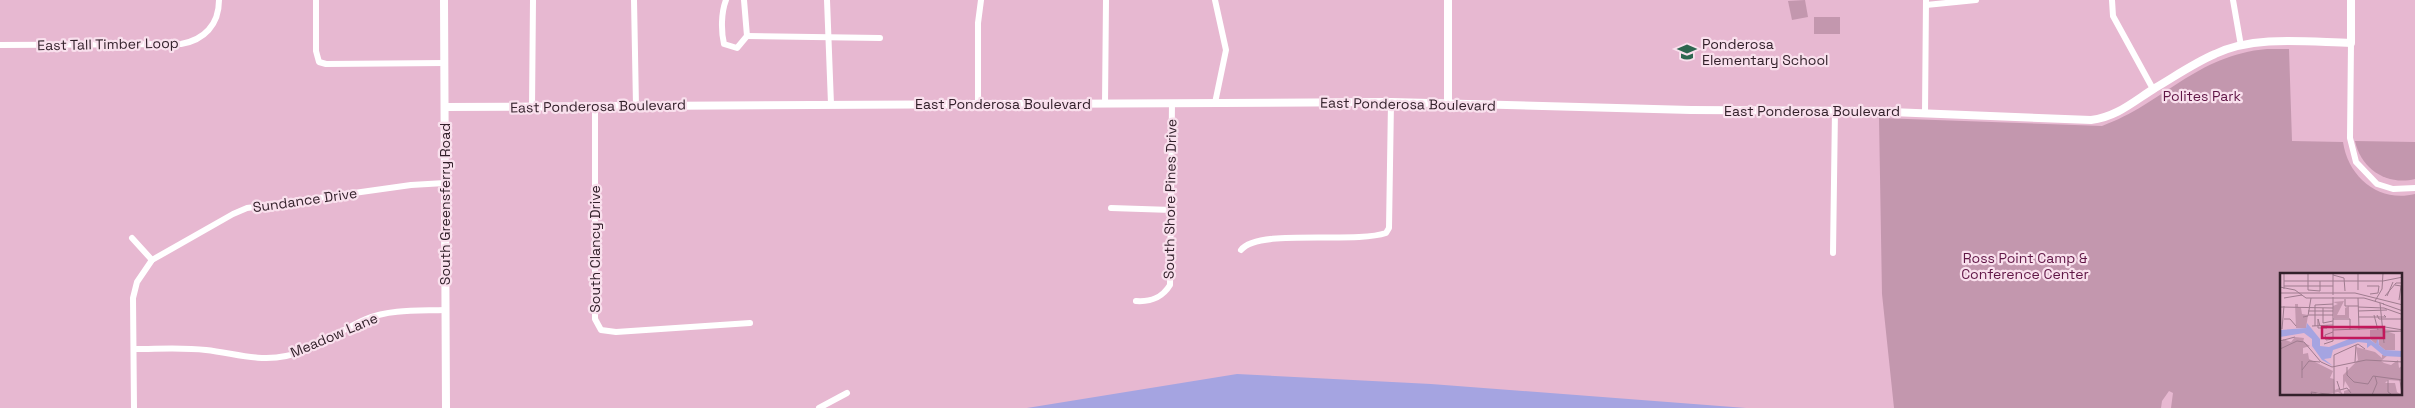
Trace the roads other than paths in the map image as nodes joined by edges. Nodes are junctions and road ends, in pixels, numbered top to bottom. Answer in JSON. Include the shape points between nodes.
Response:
{"nodes":[{"id":1,"x":219,"y":0,"type":"edge"},
{"id":2,"x":316,"y":0,"type":"edge"},
{"id":3,"x":444,"y":0,"type":"edge"},
{"id":4,"x":533,"y":0,"type":"edge"},
{"id":5,"x":634,"y":0,"type":"edge"},
{"id":6,"x":726,"y":0,"type":"edge"},
{"id":7,"x":744,"y":0,"type":"edge"},
{"id":8,"x":827,"y":0,"type":"edge"},
{"id":9,"x":981,"y":0,"type":"edge"},
{"id":10,"x":1106,"y":0,"type":"edge"},
{"id":11,"x":1215,"y":0,"type":"edge"},
{"id":12,"x":1448,"y":0,"type":"edge"},
{"id":13,"x":1976,"y":0,"type":"edge"},
{"id":14,"x":2112,"y":0,"type":"edge"},
{"id":15,"x":2233,"y":0,"type":"edge"},
{"id":16,"x":2351,"y":0,"type":"edge"},
{"id":17,"x":1926,"y":2,"type":"edge"},
{"id":18,"x":747,"y":36,"type":"junction"},
{"id":19,"x":828,"y":37,"type":"junction"},
{"id":20,"x":880,"y":38,"type":"dead end"},
{"id":21,"x":2351,"y":43,"type":"junction"},
{"id":22,"x":0,"y":45,"type":"edge"},
{"id":23,"x":2241,"y":46,"type":"junction"},
{"id":24,"x":445,"y":63,"type":"junction"},
{"id":25,"x":2153,"y":89,"type":"junction"},
{"id":26,"x":1391,"y":102,"type":"junction"},
{"id":27,"x":1172,"y":103,"type":"junction"},
{"id":28,"x":1215,"y":103,"type":"junction"},
{"id":29,"x":831,"y":104,"type":"junction"},
{"id":30,"x":978,"y":104,"type":"junction"},
{"id":31,"x":1105,"y":104,"type":"junction"},
{"id":32,"x":1448,"y":104,"type":"junction"},
{"id":33,"x":636,"y":106,"type":"junction"},
{"id":34,"x":445,"y":107,"type":"junction"},
{"id":35,"x":532,"y":107,"type":"junction"},
{"id":36,"x":595,"y":107,"type":"junction"},
{"id":37,"x":1835,"y":110,"type":"junction"},
{"id":38,"x":1925,"y":113,"type":"junction"},
{"id":39,"x":445,"y":183,"type":"junction"},
{"id":40,"x":2415,"y":188,"type":"edge"},
{"id":41,"x":1111,"y":208,"type":"dead end"},
{"id":42,"x":1172,"y":210,"type":"junction"},
{"id":43,"x":132,"y":238,"type":"dead end"},
{"id":44,"x":1242,"y":250,"type":"dead end"},
{"id":45,"x":1833,"y":254,"type":"dead end"},
{"id":46,"x":152,"y":260,"type":"junction"},
{"id":47,"x":1136,"y":301,"type":"dead end"},
{"id":48,"x":445,"y":310,"type":"junction"},
{"id":49,"x":750,"y":324,"type":"dead end"},
{"id":50,"x":134,"y":349,"type":"junction"},
{"id":51,"x":847,"y":393,"type":"dead end"},
{"id":52,"x":134,"y":408,"type":"edge"},
{"id":53,"x":446,"y":408,"type":"edge"},
{"id":54,"x":819,"y":408,"type":"edge"}],
"edges":[{"from":1,"to":22,"type":"street","name":"East Tall Timber Loop","via":[[220,10],[214,24],[194,42]]},
{"from":2,"to":24,"type":"street","via":[[319,62]]},
{"from":3,"to":24,"type":"street","name":"South Greensferry Road"},
{"from":4,"to":35,"type":"street"},
{"from":5,"to":33,"type":"street"},
{"from":6,"to":18,"type":"street","via":[[722,29],[724,44],[737,48]]},
{"from":7,"to":18,"type":"street"},
{"from":8,"to":19,"type":"street"},
{"from":9,"to":30,"type":"street"},
{"from":10,"to":31,"type":"street"},
{"from":11,"to":28,"type":"street","via":[[1226,50]]},
{"from":12,"to":32,"type":"street"},
{"from":13,"to":17,"type":"street"},
{"from":14,"to":25,"type":"street","via":[[2113,16]]},
{"from":15,"to":23,"type":"street"},
{"from":16,"to":21,"type":"street"},
{"from":17,"to":38,"type":"street"},
{"from":18,"to":19,"type":"street"},
{"from":19,"to":20,"type":"street"},
{"from":19,"to":29,"type":"street"},
{"from":21,"to":23,"type":"street","name":"East Ponderosa Boulevard","via":[[2259,43]]},
{"from":21,"to":40,"type":"street","via":[[2350,138],[2356,162],[2377,184],[2402,190]]},
{"from":23,"to":25,"type":"street","name":"East Ponderosa Boulevard","via":[[2215,54]]},
{"from":24,"to":34,"type":"street","name":"South Greensferry Road"},
{"from":25,"to":38,"type":"street","name":"East Ponderosa Boulevard","via":[[2122,110],[2091,120]]},
{"from":26,"to":28,"type":"street","name":"East Ponderosa Boulevard"},
{"from":26,"to":32,"type":"street","name":"East Ponderosa Boulevard"},
{"from":26,"to":44,"type":"street","via":[[1389,228],[1386,234],[1362,238],[1266,239],[1246,244]]},
{"from":27,"to":28,"type":"street","name":"East Ponderosa Boulevard"},
{"from":27,"to":31,"type":"street","name":"East Ponderosa Boulevard"},
{"from":27,"to":42,"type":"street","name":"South Shore Pines Drive"},
{"from":29,"to":30,"type":"street","name":"East Ponderosa Boulevard"},
{"from":29,"to":33,"type":"street","name":"East Ponderosa Boulevard"},
{"from":30,"to":31,"type":"street","name":"East Ponderosa Boulevard"},
{"from":32,"to":37,"type":"street","name":"East Ponderosa Boulevard"},
{"from":33,"to":36,"type":"street","name":"East Ponderosa Boulevard"},
{"from":34,"to":35,"type":"street","name":"East Ponderosa Boulevard"},
{"from":34,"to":39,"type":"street","name":"South Greensferry Road"},
{"from":35,"to":36,"type":"street","name":"East Ponderosa Boulevard"},
{"from":36,"to":49,"type":"street","name":"South Clancy Drive","via":[[595,319],[600,330],[616,332]]},
{"from":37,"to":38,"type":"street","name":"East Ponderosa Boulevard"},
{"from":37,"to":45,"type":"street"},
{"from":39,"to":46,"type":"street","name":"Sundance Drive","via":[[247,208]]},
{"from":39,"to":48,"type":"street","name":"South Greensferry Road"},
{"from":41,"to":42,"type":"street"},
{"from":42,"to":47,"type":"street","name":"South Shore Pines Drive","via":[[1170,285],[1163,295],[1154,300]]},
{"from":43,"to":46,"type":"street"},
{"from":46,"to":50,"type":"street","name":"Sundance Drive","via":[[134,292]]},
{"from":48,"to":50,"type":"street","name":"Meadow Lane","via":[[376,315],[318,346],[285,356],[250,358],[193,349]]},
{"from":48,"to":53,"type":"street","name":"South Greensferry Road"},
{"from":50,"to":52,"type":"street","name":"Sundance Drive"},
{"from":51,"to":54,"type":"street"}]}
